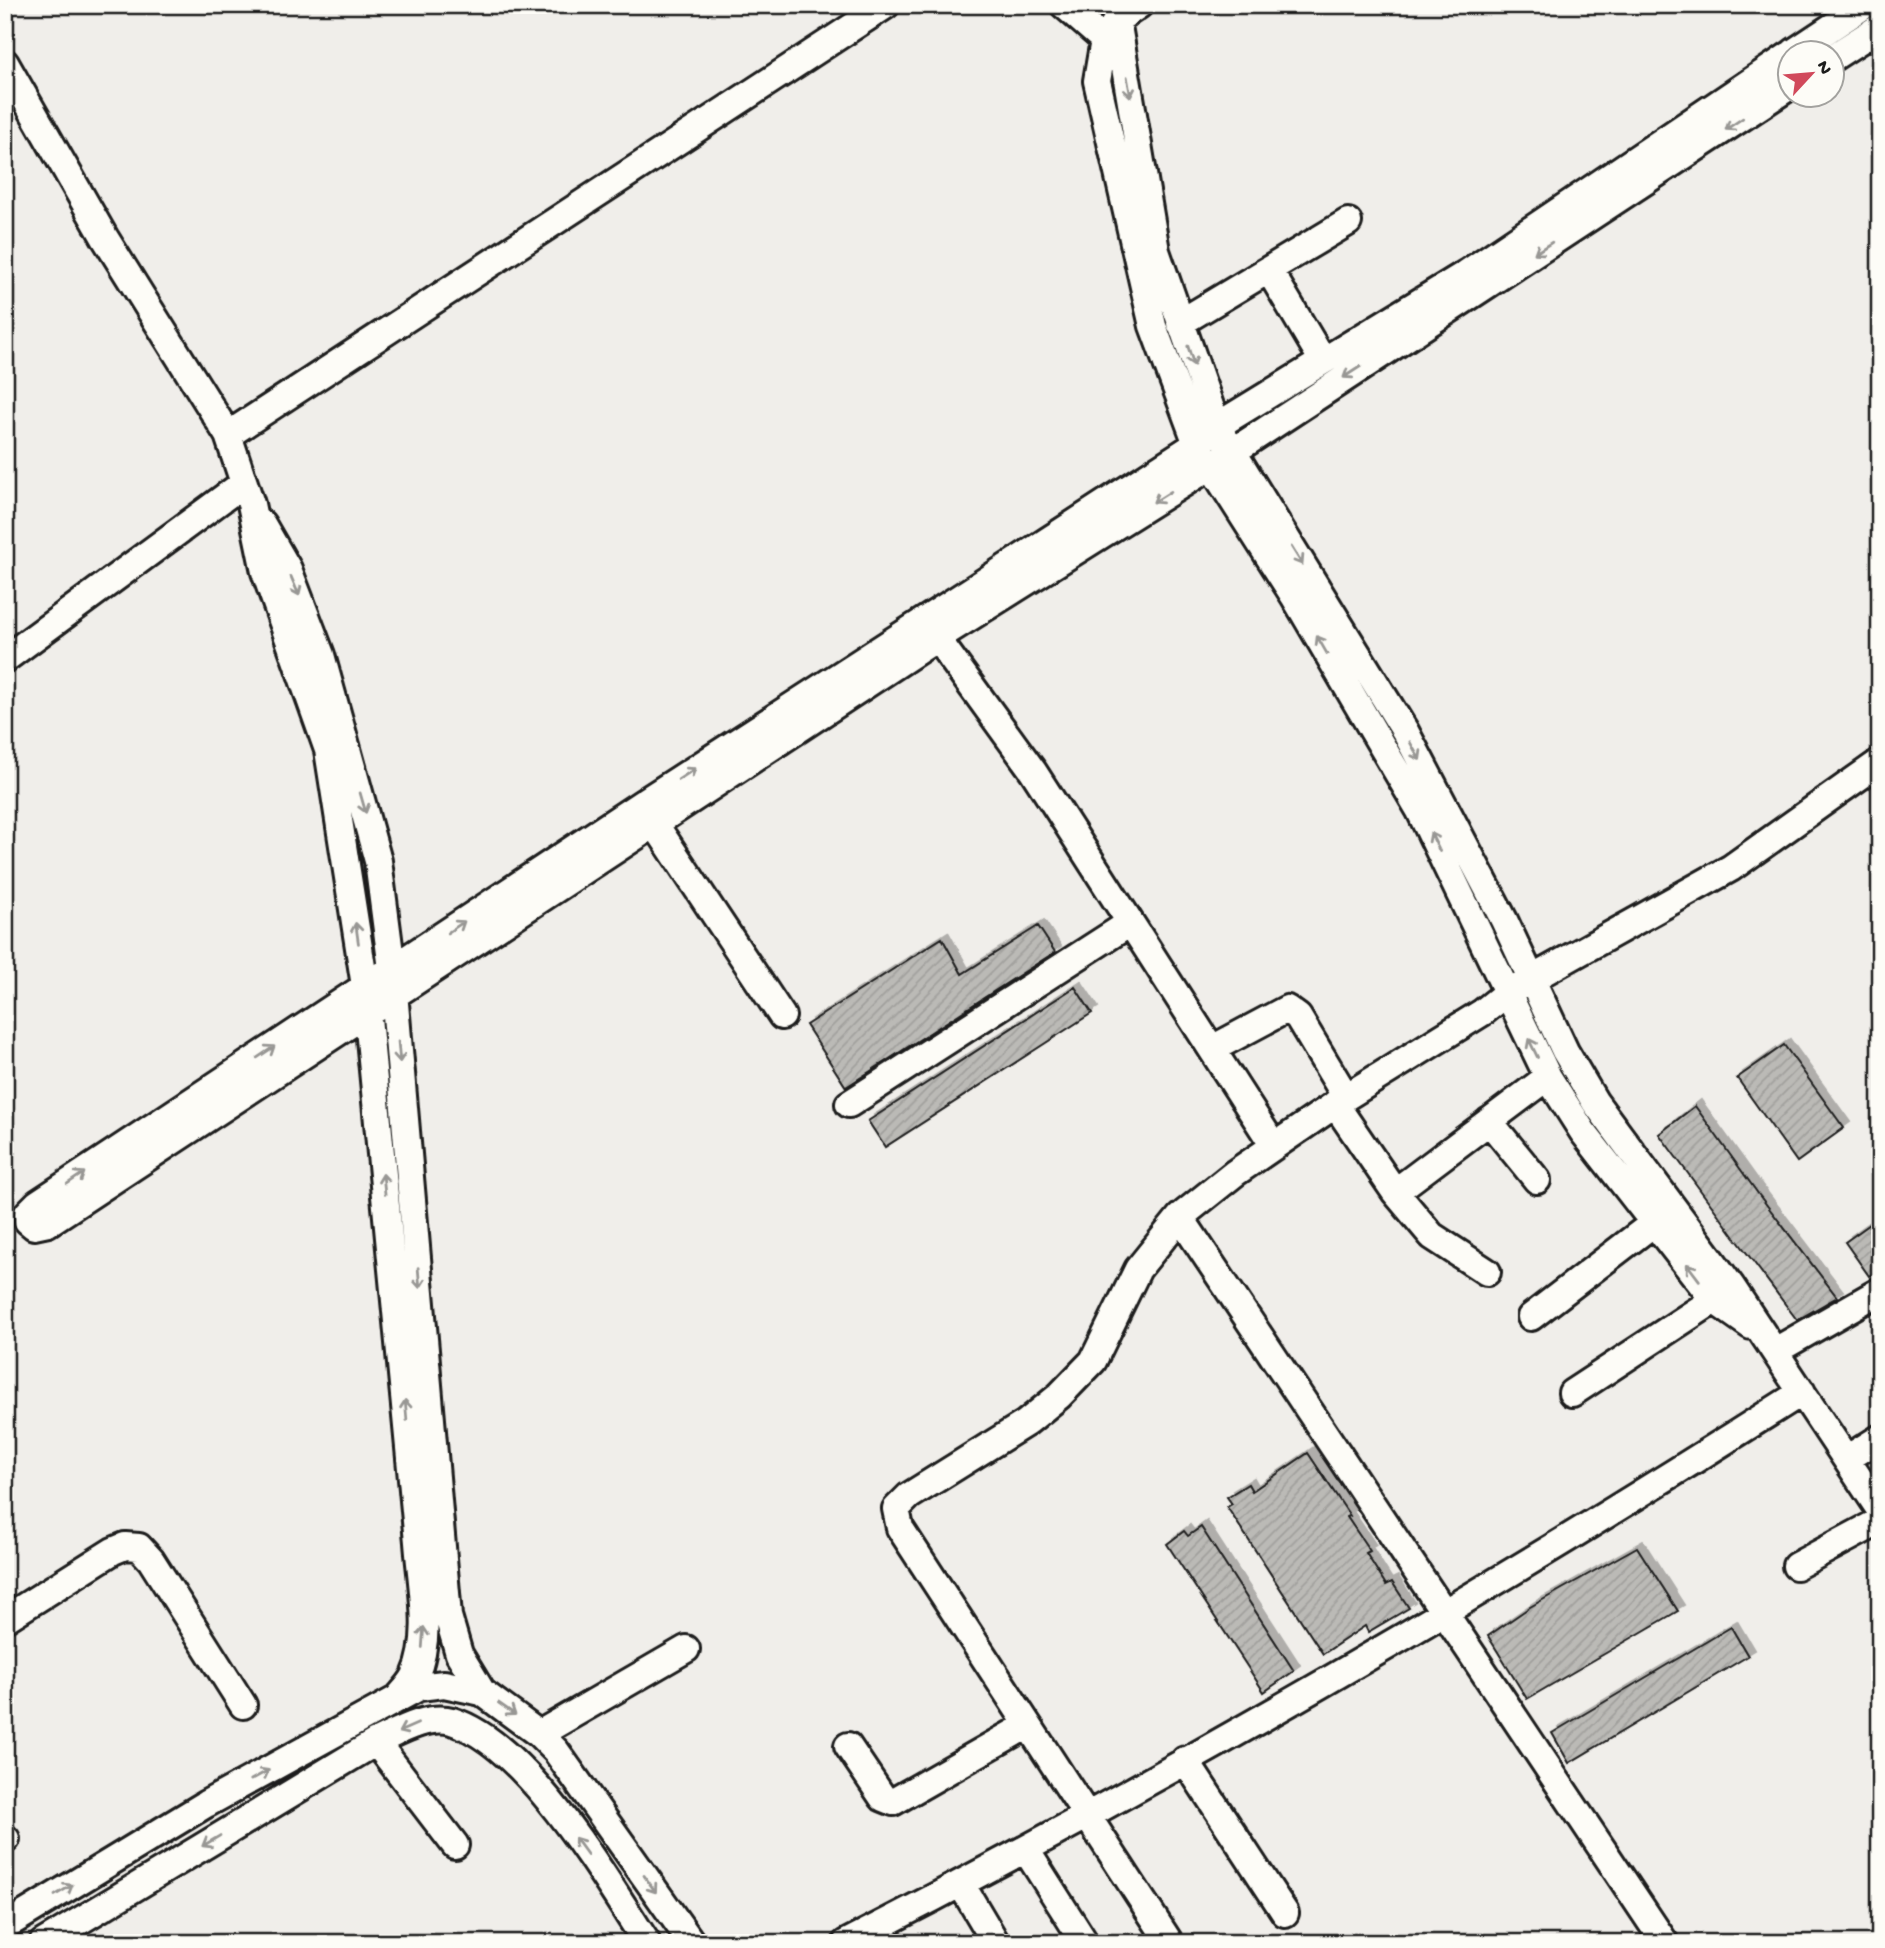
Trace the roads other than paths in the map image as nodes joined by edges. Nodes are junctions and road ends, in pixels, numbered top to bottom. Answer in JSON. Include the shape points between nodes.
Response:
{"nodes":[{"id":1,"x":886,"y":5,"type":"edge"},
{"id":2,"x":1064,"y":5,"type":"edge"},
{"id":3,"x":1139,"y":5,"type":"edge"},
{"id":4,"x":1859,"y":7,"type":"edge"},
{"id":5,"x":1111,"y":30,"type":"junction"},
{"id":6,"x":1877,"y":34,"type":"edge"},
{"id":7,"x":1815,"y":38,"type":"edge"},
{"id":8,"x":1846,"y":51,"type":"edge"},
{"id":9,"x":5,"y":63,"type":"edge"},
{"id":10,"x":1776,"y":65,"type":"edge"},
{"id":11,"x":1776,"y":95,"type":"edge"},
{"id":12,"x":1348,"y":222,"type":"dead end"},
{"id":13,"x":1269,"y":270,"type":"junction"},
{"id":14,"x":1180,"y":323,"type":"junction"},
{"id":15,"x":1323,"y":361,"type":"junction"},
{"id":16,"x":1217,"y":426,"type":"junction"},
{"id":17,"x":228,"y":435,"type":"junction"},
{"id":18,"x":1197,"y":444,"type":"junction"},
{"id":19,"x":1232,"y":450,"type":"junction"},
{"id":20,"x":1211,"y":466,"type":"junction"},
{"id":21,"x":248,"y":494,"type":"junction"},
{"id":22,"x":930,"y":629,"type":"junction"},
{"id":23,"x":5,"y":659,"type":"edge"},
{"id":24,"x":1880,"y":762,"type":"edge"},
{"id":25,"x":1880,"y":781,"type":"edge"},
{"id":26,"x":648,"y":814,"type":"junction"},
{"id":27,"x":1130,"y":923,"type":"junction"},
{"id":28,"x":392,"y":969,"type":"junction"},
{"id":29,"x":1535,"y":985,"type":"junction"},
{"id":30,"x":365,"y":986,"type":"junction"},
{"id":31,"x":395,"y":996,"type":"junction"},
{"id":32,"x":1511,"y":998,"type":"junction"},
{"id":33,"x":368,"y":1013,"type":"junction"},
{"id":34,"x":782,"y":1016,"type":"dead end"},
{"id":35,"x":1212,"y":1049,"type":"junction"},
{"id":36,"x":1548,"y":1077,"type":"junction"},
{"id":37,"x":1341,"y":1101,"type":"junction"},
{"id":38,"x":849,"y":1104,"type":"dead end"},
{"id":39,"x":1489,"y":1121,"type":"junction"},
{"id":40,"x":1274,"y":1146,"type":"junction"},
{"id":41,"x":1537,"y":1180,"type":"dead end"},
{"id":42,"x":1395,"y":1192,"type":"junction"},
{"id":43,"x":1180,"y":1217,"type":"junction"},
{"id":44,"x":1655,"y":1222,"type":"junction"},
{"id":45,"x":1487,"y":1272,"type":"dead end"},
{"id":46,"x":1880,"y":1291,"type":"edge"},
{"id":47,"x":1714,"y":1300,"type":"junction"},
{"id":48,"x":1531,"y":1317,"type":"dead end"},
{"id":49,"x":1768,"y":1342,"type":"junction"},
{"id":50,"x":1802,"y":1392,"type":"junction"},
{"id":51,"x":1572,"y":1393,"type":"dead end"},
{"id":52,"x":1880,"y":1438,"type":"edge"},
{"id":53,"x":1847,"y":1458,"type":"junction"},
{"id":54,"x":1880,"y":1510,"type":"edge"},
{"id":55,"x":1880,"y":1521,"type":"edge"},
{"id":56,"x":1796,"y":1566,"type":"dead end"},
{"id":57,"x":1446,"y":1611,"type":"junction"},
{"id":58,"x":5,"y":1619,"type":"edge"},
{"id":59,"x":686,"y":1649,"type":"dead end"},
{"id":60,"x":482,"y":1692,"type":"junction"},
{"id":61,"x":398,"y":1698,"type":"junction"},
{"id":62,"x":243,"y":1705,"type":"dead end"},
{"id":63,"x":1026,"y":1726,"type":"junction"},
{"id":64,"x":539,"y":1734,"type":"junction"},
{"id":65,"x":376,"y":1742,"type":"junction"},
{"id":66,"x":849,"y":1746,"type":"dead end"},
{"id":67,"x":1185,"y":1760,"type":"junction"},
{"id":68,"x":1087,"y":1817,"type":"junction"},
{"id":69,"x":455,"y":1845,"type":"dead end"},
{"id":70,"x":1026,"y":1850,"type":"junction"},
{"id":71,"x":961,"y":1884,"type":"junction"},
{"id":72,"x":1285,"y":1913,"type":"dead end"},
{"id":73,"x":5,"y":1926,"type":"edge"},
{"id":74,"x":43,"y":1943,"type":"edge"},
{"id":75,"x":646,"y":1943,"type":"edge"},
{"id":76,"x":692,"y":1943,"type":"edge"},
{"id":77,"x":846,"y":1943,"type":"edge"},
{"id":78,"x":996,"y":1943,"type":"edge"},
{"id":79,"x":1085,"y":1943,"type":"edge"},
{"id":80,"x":1170,"y":1943,"type":"edge"},
{"id":81,"x":1665,"y":1943,"type":"edge"}],
"edges":[{"from":1,"to":17,"type":"street"},
{"from":2,"to":5,"type":"street"},
{"from":3,"to":5,"type":"street"},
{"from":4,"to":6,"type":"street"},
{"from":4,"to":7,"type":"street"},
{"from":5,"to":14,"type":"street","one_way":true,"via":[[1156,251]]},
{"from":5,"to":18,"type":"street","via":[[1097,81],[1110,145],[1153,326]]},
{"from":6,"to":8,"type":"street"},
{"from":9,"to":17,"type":"street","via":[[105,238]]},
{"from":10,"to":15,"type":"street","via":[[1467,273]]},
{"from":11,"to":19,"type":"street","one_way":true},
{"from":12,"to":13,"type":"street"},
{"from":13,"to":14,"type":"street"},
{"from":13,"to":15,"type":"street"},
{"from":14,"to":16,"type":"street","one_way":true},
{"from":15,"to":16,"type":"street"},
{"from":16,"to":18,"type":"street"},
{"from":16,"to":19,"type":"street"},
{"from":17,"to":21,"type":"street"},
{"from":18,"to":20,"type":"street"},
{"from":18,"to":22,"type":"street"},
{"from":19,"to":20,"type":"street"},
{"from":19,"to":29,"type":"street","one_way":true,"via":[[1405,731]]},
{"from":20,"to":22,"type":"street","one_way":true},
{"from":32,"to":20,"type":"street","one_way":true,"via":[[1420,811],[1294,596]]},
{"from":21,"to":23,"type":"street"},
{"from":21,"to":28,"type":"street","one_way":true,"via":[[288,569],[321,655],[378,861]]},
{"from":30,"to":21,"type":"street","one_way":true,"via":[[328,750],[265,572]]},
{"from":22,"to":26,"type":"street"},
{"from":22,"to":27,"type":"street","via":[[1032,771]]},
{"from":24,"to":29,"type":"street","via":[[1731,868]]},
{"from":25,"to":29,"type":"street","via":[[1771,860]]},
{"from":28,"to":26,"type":"street","one_way":true},
{"from":26,"to":31,"type":"street"},
{"from":26,"to":34,"type":"street"},
{"from":27,"to":35,"type":"street"},
{"from":27,"to":38,"type":"street"},
{"from":28,"to":30,"type":"street"},
{"from":28,"to":31,"type":"street"},
{"from":29,"to":32,"type":"street"},
{"from":29,"to":49,"type":"street","via":[[1595,1102]]},
{"from":30,"to":33,"type":"street"},
{"from":33,"to":30,"type":"street","one_way":true,"via":[[48,1223],[34,1226],[28,1221],[28,1213],[38,1203]]},
{"from":31,"to":33,"type":"street"},
{"from":31,"to":60,"type":"street","one_way":true,"via":[[448,1616],[459,1654]]},
{"from":36,"to":32,"type":"street","one_way":true},
{"from":32,"to":37,"type":"street"},
{"from":61,"to":33,"type":"street","one_way":true,"via":[[415,1677],[424,1621]]},
{"from":35,"to":37,"type":"street","via":[[1287,1009],[1298,1017]]},
{"from":35,"to":40,"type":"street"},
{"from":36,"to":39,"type":"street"},
{"from":36,"to":44,"type":"street","via":[[1583,1132]]},
{"from":37,"to":40,"type":"street"},
{"from":37,"to":42,"type":"street"},
{"from":39,"to":41,"type":"street"},
{"from":39,"to":42,"type":"street"},
{"from":40,"to":43,"type":"street"},
{"from":42,"to":45,"type":"street","via":[[1432,1236]]},
{"from":43,"to":57,"type":"street"},
{"from":43,"to":63,"type":"street","via":[[1138,1269],[1093,1361],[1068,1387],[1026,1423],[909,1496],[896,1509],[900,1528]]},
{"from":47,"to":44,"type":"street","one_way":true},
{"from":44,"to":48,"type":"street"},
{"from":46,"to":49,"type":"street"},
{"from":47,"to":49,"type":"street"},
{"from":47,"to":51,"type":"street"},
{"from":49,"to":50,"type":"street"},
{"from":50,"to":53,"type":"street"},
{"from":50,"to":57,"type":"street"},
{"from":52,"to":53,"type":"street"},
{"from":53,"to":54,"type":"street"},
{"from":55,"to":56,"type":"street"},
{"from":57,"to":67,"type":"street"},
{"from":57,"to":81,"type":"street"},
{"from":58,"to":62,"type":"street","via":[[113,1552],[125,1546],[139,1547]]},
{"from":59,"to":64,"type":"street"},
{"from":60,"to":61,"type":"street","via":[[444,1684],[419,1687]]},
{"from":60,"to":64,"type":"street","one_way":true},
{"from":73,"to":61,"type":"street","one_way":true,"via":[[206,1804]]},
{"from":63,"to":66,"type":"street","via":[[893,1802],[883,1798]]},
{"from":63,"to":68,"type":"street"},
{"from":64,"to":76,"type":"street","one_way":true,"via":[[556,1751]]},
{"from":65,"to":69,"type":"street"},
{"from":65,"to":74,"type":"street","one_way":true},
{"from":75,"to":65,"type":"street","one_way":true,"via":[[539,1788],[496,1745],[451,1721],[424,1721]]},
{"from":67,"to":68,"type":"street"},
{"from":67,"to":72,"type":"street"},
{"from":68,"to":70,"type":"street"},
{"from":68,"to":80,"type":"street"},
{"from":70,"to":71,"type":"street"},
{"from":70,"to":79,"type":"street"},
{"from":71,"to":77,"type":"street"},
{"from":71,"to":78,"type":"street"}]}
